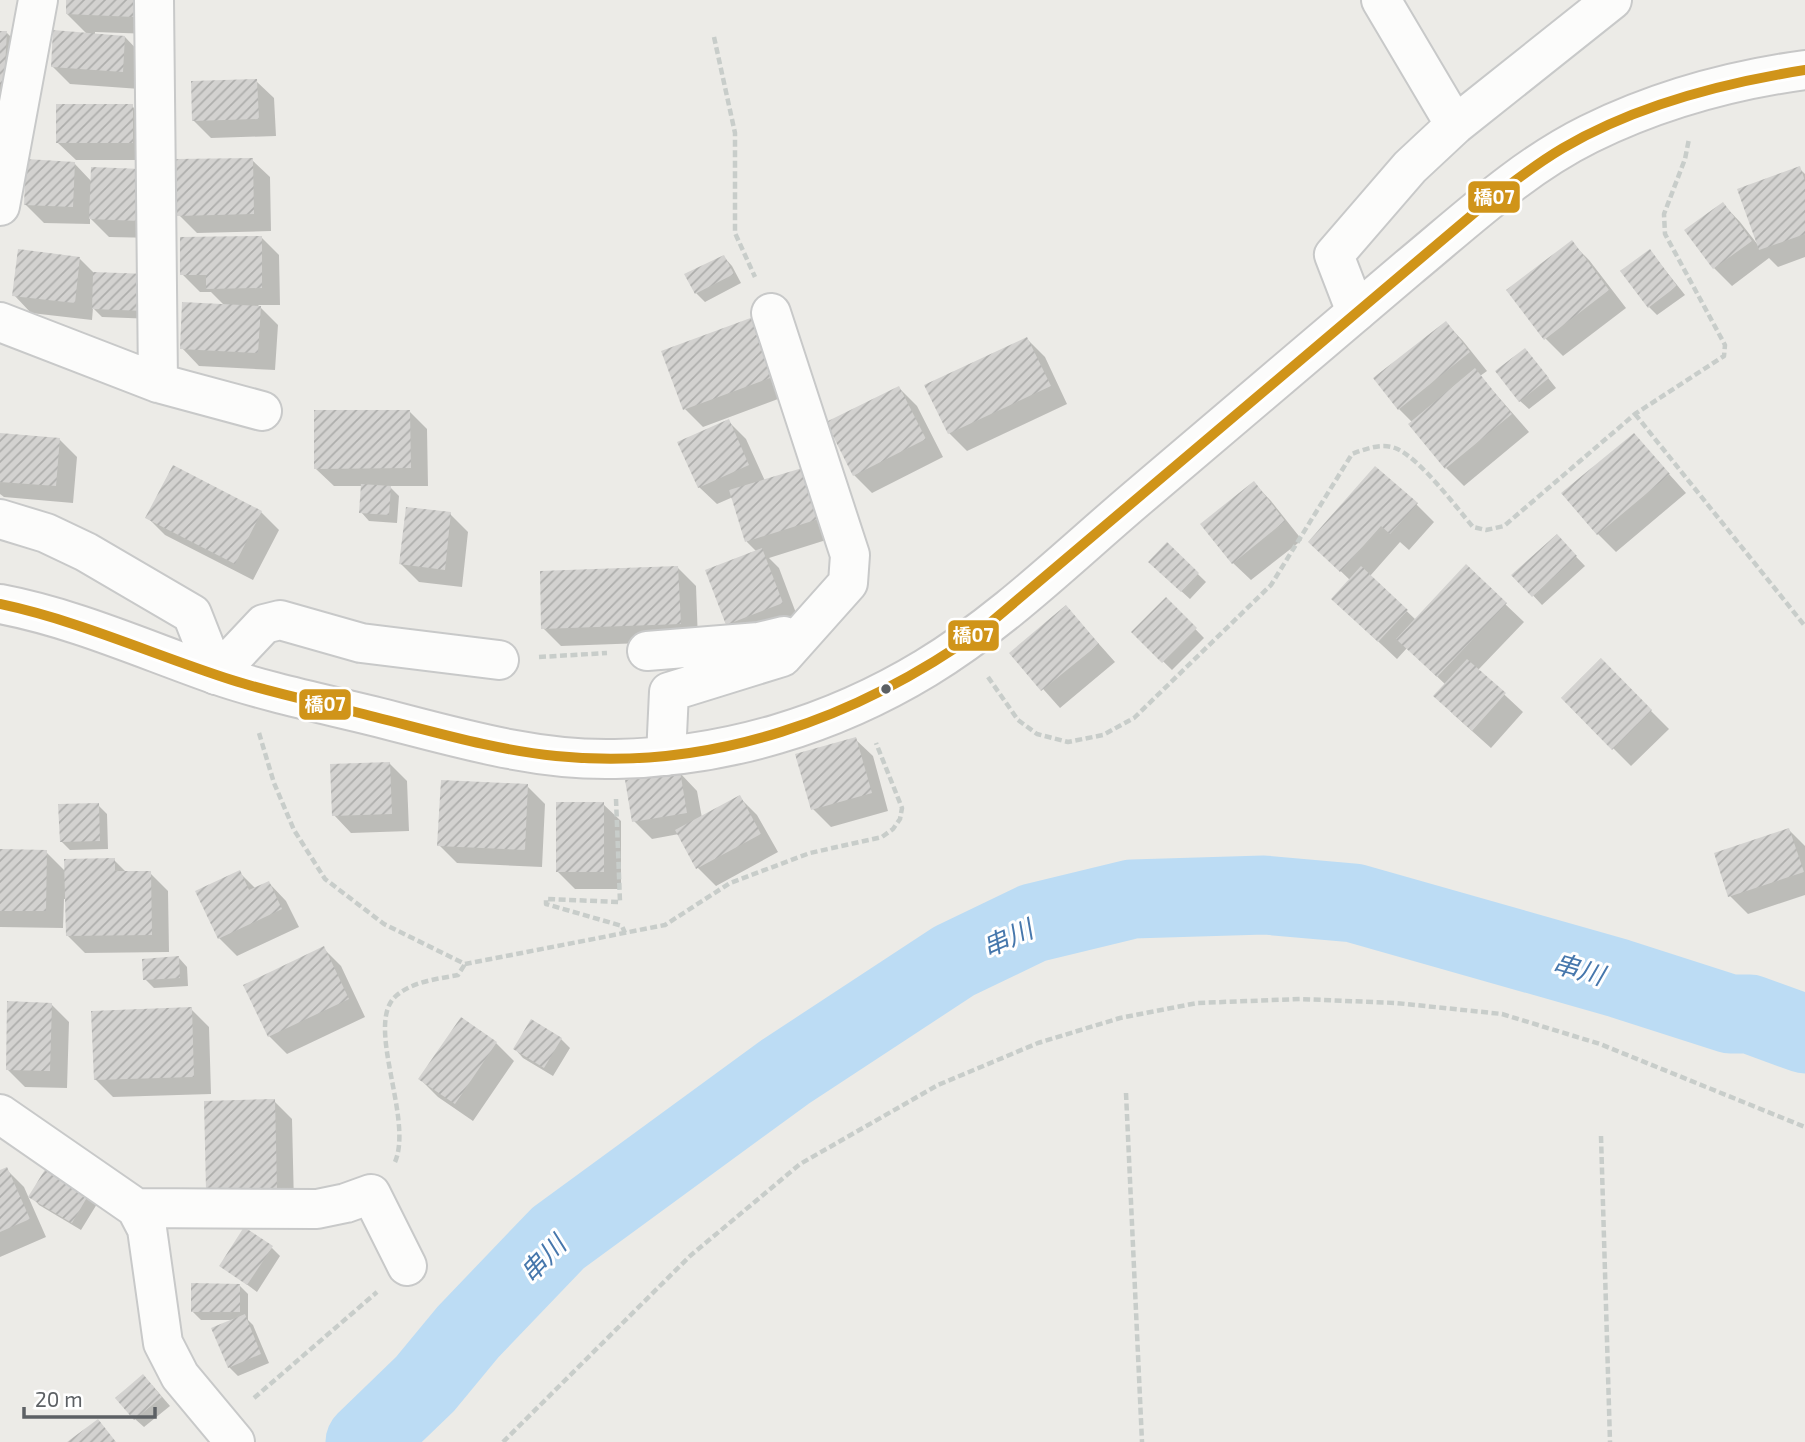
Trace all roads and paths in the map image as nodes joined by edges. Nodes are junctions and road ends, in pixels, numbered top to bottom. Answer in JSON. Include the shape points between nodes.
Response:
{"nodes":[{"id":1,"x":38,"y":0,"type":"edge"},
{"id":2,"x":153,"y":0,"type":"edge"},
{"id":3,"x":1381,"y":0,"type":"edge"},
{"id":4,"x":1612,"y":0,"type":"edge"},
{"id":5,"x":714,"y":37,"type":"dead end"},
{"id":6,"x":1805,"y":70,"type":"edge"},
{"id":7,"x":1698,"y":93,"type":"junction"},
{"id":8,"x":1455,"y":125,"type":"junction"},
{"id":9,"x":0,"y":206,"type":"edge"},
{"id":10,"x":1356,"y":312,"type":"junction"},
{"id":11,"x":771,"y":313,"type":"joint"},
{"id":12,"x":0,"y":322,"type":"edge"},
{"id":13,"x":158,"y":383,"type":"junction"},
{"id":14,"x":262,"y":411,"type":"dead end"},
{"id":15,"x":1635,"y":414,"type":"junction"},
{"id":16,"x":0,"y":519,"type":"edge"},
{"id":17,"x":0,"y":604,"type":"edge"},
{"id":18,"x":1805,"y":626,"type":"edge"},
{"id":19,"x":802,"y":633,"type":"junction"},
{"id":20,"x":964,"y":642,"type":"junction"},
{"id":21,"x":647,"y":651,"type":"joint"},
{"id":22,"x":499,"y":660,"type":"joint"},
{"id":23,"x":216,"y":675,"type":"junction"},
{"id":24,"x":860,"y":704,"type":"junction"},
{"id":25,"x":265,"y":755,"type":"dead end"},
{"id":26,"x":666,"y":756,"type":"junction"},
{"id":27,"x":614,"y":759,"type":"junction"},
{"id":28,"x":625,"y":933,"type":"junction"},
{"id":29,"x":465,"y":964,"type":"junction"},
{"id":30,"x":1126,"y":1093,"type":"dead end"},
{"id":31,"x":0,"y":1114,"type":"edge"},
{"id":32,"x":1805,"y":1127,"type":"edge"},
{"id":33,"x":1601,"y":1136,"type":"dead end"},
{"id":34,"x":371,"y":1194,"type":"junction"},
{"id":35,"x":136,"y":1208,"type":"junction"},
{"id":36,"x":407,"y":1266,"type":"joint"},
{"id":37,"x":230,"y":1437,"type":"edge"},
{"id":38,"x":503,"y":1442,"type":"edge"},
{"id":39,"x":1142,"y":1442,"type":"edge"},
{"id":40,"x":1610,"y":1442,"type":"edge"}],
"edges":[{"from":1,"to":9,"type":"street"},
{"from":2,"to":13,"type":"street"},
{"from":3,"to":8,"type":"street"},
{"from":4,"to":8,"type":"street"},
{"from":5,"to":11,"type":"path","via":[[735,133],[735,233]]},
{"from":6,"to":7,"type":"street","via":[[1757,76]]},
{"from":7,"to":10,"type":"street","via":[[1589,134],[1545,161],[1494,197]]},
{"from":7,"to":15,"type":"path","via":[[1685,159],[1664,214],[1665,234],[1725,345],[1724,356]]},
{"from":8,"to":10,"type":"street","via":[[1410,167],[1334,255]]},
{"from":10,"to":20,"type":"street"},
{"from":11,"to":19,"type":"street","via":[[850,555],[848,583]]},
{"from":12,"to":13,"type":"street"},
{"from":13,"to":14,"type":"street"},
{"from":15,"to":18,"type":"path"},
{"from":15,"to":20,"type":"path","via":[[1504,526],[1486,530],[1473,527],[1413,459],[1394,447],[1370,446],[1352,454],[1271,585],[1134,718],[1103,735],[1068,743],[1037,734],[1018,720]]},
{"from":16,"to":23,"type":"street","via":[[86,552],[192,614]]},
{"from":17,"to":23,"type":"street","via":[[64,619]]},
{"from":19,"to":21,"type":"street","via":[[759,642]]},
{"from":19,"to":26,"type":"street","via":[[782,657],[669,692]]},
{"from":20,"to":24,"type":"street"},
{"from":21,"to":22,"type":"path"},
{"from":22,"to":23,"type":"street","via":[[361,643],[280,620],[264,624]]},
{"from":23,"to":27,"type":"street","via":[[480,743]]},
{"from":24,"to":26,"type":"street","via":[[764,738]]},
{"from":24,"to":28,"type":"path","via":[[902,808],[893,829],[882,837],[810,853],[730,883],[665,925]]},
{"from":25,"to":29,"type":"path","via":[[294,830],[325,879],[384,924]]},
{"from":26,"to":27,"type":"street"},
{"from":27,"to":28,"type":"path","via":[[620,902],[546,899],[546,904],[622,926]]},
{"from":28,"to":29,"type":"path"},
{"from":29,"to":34,"type":"path","via":[[458,975],[413,985],[395,996],[386,1011],[384,1031],[400,1125],[399,1153],[389,1175]]},
{"from":30,"to":39,"type":"path"},
{"from":31,"to":35,"type":"street"},
{"from":32,"to":38,"type":"path","via":[[1600,1044],[1502,1014],[1300,999],[1197,1003],[1120,1018],[1038,1043],[938,1085],[800,1164],[690,1256]]},
{"from":33,"to":40,"type":"path"},
{"from":34,"to":35,"type":"street","via":[[317,1209]]},
{"from":34,"to":36,"type":"street"},
{"from":35,"to":37,"type":"street","via":[[147,1229],[163,1343],[180,1376]]},
{"from":36,"to":37,"type":"path","via":[[238,1411]]}]}
